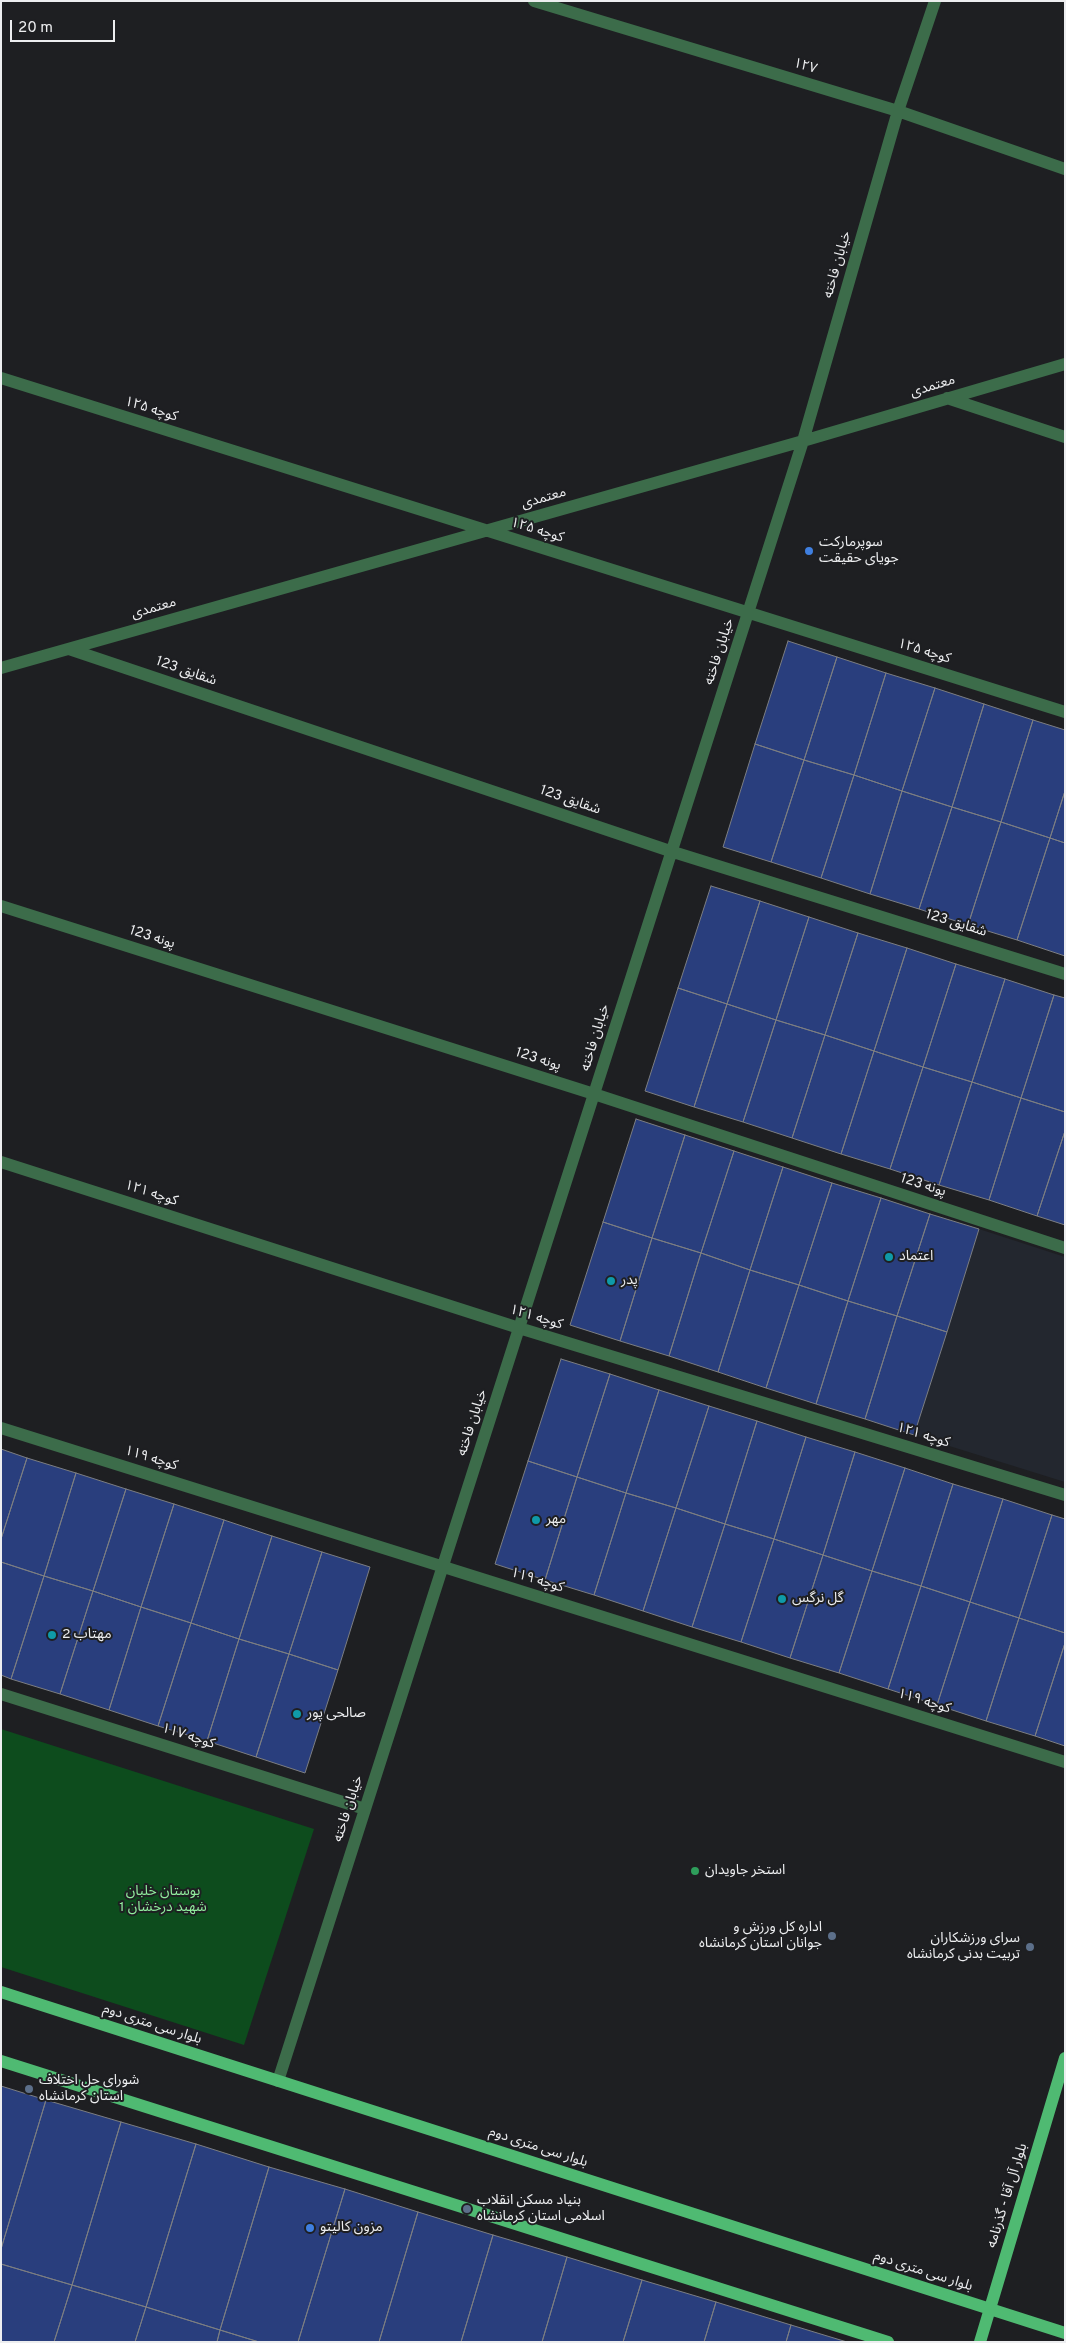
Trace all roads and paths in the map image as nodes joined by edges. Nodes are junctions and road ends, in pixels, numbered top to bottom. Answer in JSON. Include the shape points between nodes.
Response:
{"nodes":[{"id":1,"x":534,"y":1,"type":"edge"},
{"id":2,"x":936,"y":1,"type":"edge"},
{"id":3,"x":898,"y":111,"type":"junction"},
{"id":4,"x":1065,"y":169,"type":"edge"},
{"id":5,"x":1065,"y":364,"type":"edge"},
{"id":6,"x":1,"y":378,"type":"edge"},
{"id":7,"x":947,"y":398,"type":"junction"},
{"id":8,"x":1065,"y":437,"type":"edge"},
{"id":9,"x":803,"y":441,"type":"junction"},
{"id":10,"x":486,"y":531,"type":"junction"},
{"id":11,"x":748,"y":613,"type":"junction"},
{"id":12,"x":69,"y":649,"type":"junction"},
{"id":13,"x":1,"y":668,"type":"edge"},
{"id":14,"x":1065,"y":712,"type":"edge"},
{"id":15,"x":670,"y":851,"type":"junction"},
{"id":16,"x":1,"y":906,"type":"edge"},
{"id":17,"x":1065,"y":974,"type":"edge"},
{"id":18,"x":594,"y":1094,"type":"junction"},
{"id":19,"x":1,"y":1162,"type":"edge"},
{"id":20,"x":1065,"y":1248,"type":"edge"},
{"id":21,"x":519,"y":1328,"type":"junction"},
{"id":22,"x":1,"y":1428,"type":"edge"},
{"id":23,"x":1065,"y":1495,"type":"edge"},
{"id":24,"x":442,"y":1567,"type":"junction"},
{"id":25,"x":1,"y":1694,"type":"edge"},
{"id":26,"x":1065,"y":1762,"type":"edge"},
{"id":27,"x":365,"y":1809,"type":"junction"},
{"id":28,"x":1,"y":1992,"type":"edge"},
{"id":29,"x":1065,"y":2058,"type":"edge"},
{"id":30,"x":1,"y":2061,"type":"edge"},
{"id":31,"x":278,"y":2081,"type":"junction"},
{"id":32,"x":990,"y":2309,"type":"junction"},
{"id":33,"x":1065,"y":2333,"type":"edge"},
{"id":34,"x":888,"y":2342,"type":"edge"},
{"id":35,"x":980,"y":2342,"type":"edge"},
{"id":36,"x":1062,"y":2342,"type":"edge"}],
"edges":[{"from":1,"to":3,"type":"street","name":"۱۲۷"},
{"from":2,"to":3,"type":"street","name":"خیابان فاخته"},
{"from":3,"to":4,"type":"street","name":"۱۲۷"},
{"from":3,"to":9,"type":"street","name":"خیابان فاخته"},
{"from":5,"to":7,"type":"street","name":"معتمدی"},
{"from":6,"to":10,"type":"street","name":"کوچه ۱۲۵"},
{"from":7,"to":8,"type":"street"},
{"from":7,"to":9,"type":"street","name":"معتمدی"},
{"from":9,"to":10,"type":"street","name":"معتمدی"},
{"from":9,"to":11,"type":"street","name":"خیابان فاخته"},
{"from":10,"to":11,"type":"street","name":"کوچه ۱۲۵"},
{"from":10,"to":12,"type":"street","name":"معتمدی"},
{"from":11,"to":14,"type":"street","name":"کوچه ۱۲۵"},
{"from":11,"to":15,"type":"street","name":"خیابان فاخته"},
{"from":12,"to":13,"type":"street","name":"معتمدی"},
{"from":12,"to":15,"type":"street","name":"123 شقایق"},
{"from":15,"to":17,"type":"street","name":"123 شقایق"},
{"from":15,"to":18,"type":"street","name":"خیابان فاخته"},
{"from":16,"to":18,"type":"street","name":"123 پونه"},
{"from":18,"to":20,"type":"street","name":"123 پونه"},
{"from":18,"to":21,"type":"street","name":"خیابان فاخته"},
{"from":19,"to":21,"type":"street","name":"کوچه ۱۲۱"},
{"from":21,"to":23,"type":"street","name":"کوچه ۱۲۱"},
{"from":21,"to":24,"type":"street","name":"خیابان فاخته"},
{"from":22,"to":24,"type":"street","name":"کوچه ۱۱۹"},
{"from":24,"to":26,"type":"street","name":"کوچه ۱۱۹"},
{"from":24,"to":27,"type":"street","name":"خیابان فاخته"},
{"from":25,"to":27,"type":"street","name":"کوچه ۱۱۷"},
{"from":27,"to":31,"type":"street","name":"خیابان فاخته"},
{"from":28,"to":31,"type":"main road","name":"بلوار سی متری دوم"},
{"from":29,"to":32,"type":"main road","name":"بلوار آل آقا - گذرنامه"},
{"from":30,"to":34,"type":"main road"},
{"from":31,"to":32,"type":"main road","name":"بلوار سی متری دوم"},
{"from":32,"to":33,"type":"main road","name":"بلوار سی متری دوم"},
{"from":32,"to":35,"type":"main road","name":"بلوار آل آقا - گذرنامه"},
{"from":33,"to":36,"type":"main road"}]}
